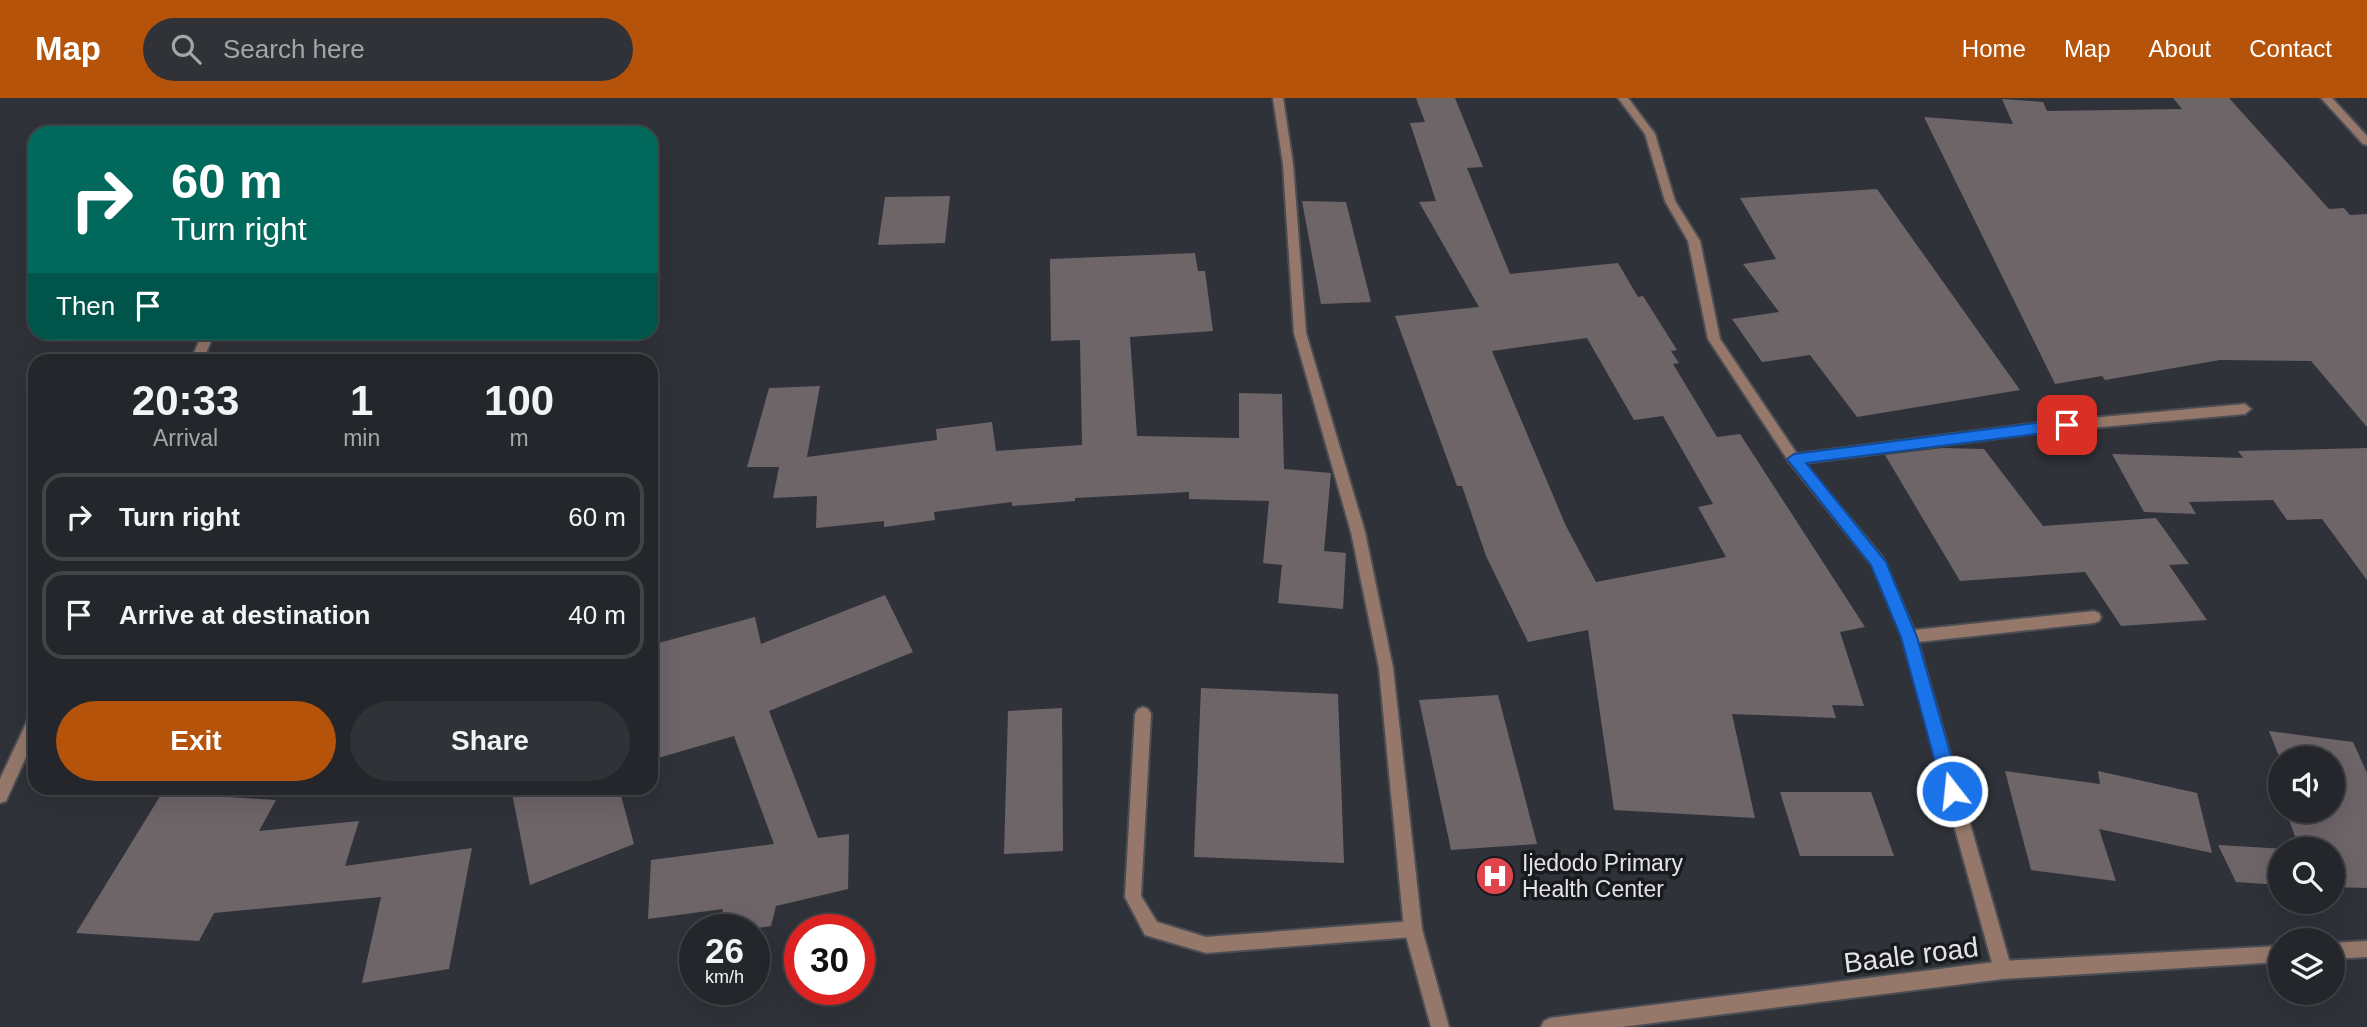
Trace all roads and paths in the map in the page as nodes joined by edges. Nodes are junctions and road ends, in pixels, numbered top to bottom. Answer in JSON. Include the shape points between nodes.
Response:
{"nodes":[{"id":1,"x":1278,"y":98,"type":"edge"},
{"id":2,"x":1623,"y":98,"type":"edge"},
{"id":3,"x":2326,"y":98,"type":"edge"},
{"id":4,"x":2367,"y":142,"type":"edge"},
{"id":5,"x":2245,"y":409,"type":"dead end"},
{"id":6,"x":1794,"y":459,"type":"junction"},
{"id":7,"x":2094,"y":617,"type":"dead end"},
{"id":8,"x":1909,"y":637,"type":"junction"},
{"id":9,"x":1143,"y":714,"type":"dead end"},
{"id":10,"x":28,"y":735,"type":"edge"},
{"id":11,"x":0,"y":796,"type":"edge"},
{"id":12,"x":1413,"y":929,"type":"junction"},
{"id":13,"x":2367,"y":949,"type":"edge"},
{"id":14,"x":2345,"y":950,"type":"edge"},
{"id":15,"x":2268,"y":955,"type":"edge"},
{"id":16,"x":2003,"y":970,"type":"junction"},
{"id":17,"x":1440,"y":1027,"type":"edge"},
{"id":18,"x":1550,"y":1027,"type":"edge"}],
"edges":[{"from":1,"to":12,"type":"street","via":[[1288,164],[1300,333],[1358,532],[1386,668]]},
{"from":2,"to":6,"type":"street","via":[[1650,134],[1670,201],[1694,241],[1714,339]]},
{"from":3,"to":4,"type":"street"},
{"from":5,"to":6,"type":"street","via":[[2058,426]]},
{"from":6,"to":8,"type":"street","via":[[1878,562]]},
{"from":7,"to":8,"type":"street"},
{"from":8,"to":16,"type":"street"},
{"from":9,"to":12,"type":"street","via":[[1133,897],[1151,929],[1206,945]]},
{"from":10,"to":11,"type":"street"},
{"from":12,"to":17,"type":"street"},
{"from":13,"to":14,"type":"street"},
{"from":15,"to":16,"type":"street","name":"Baale road"},
{"from":16,"to":18,"type":"street","name":"Baale road"}]}
